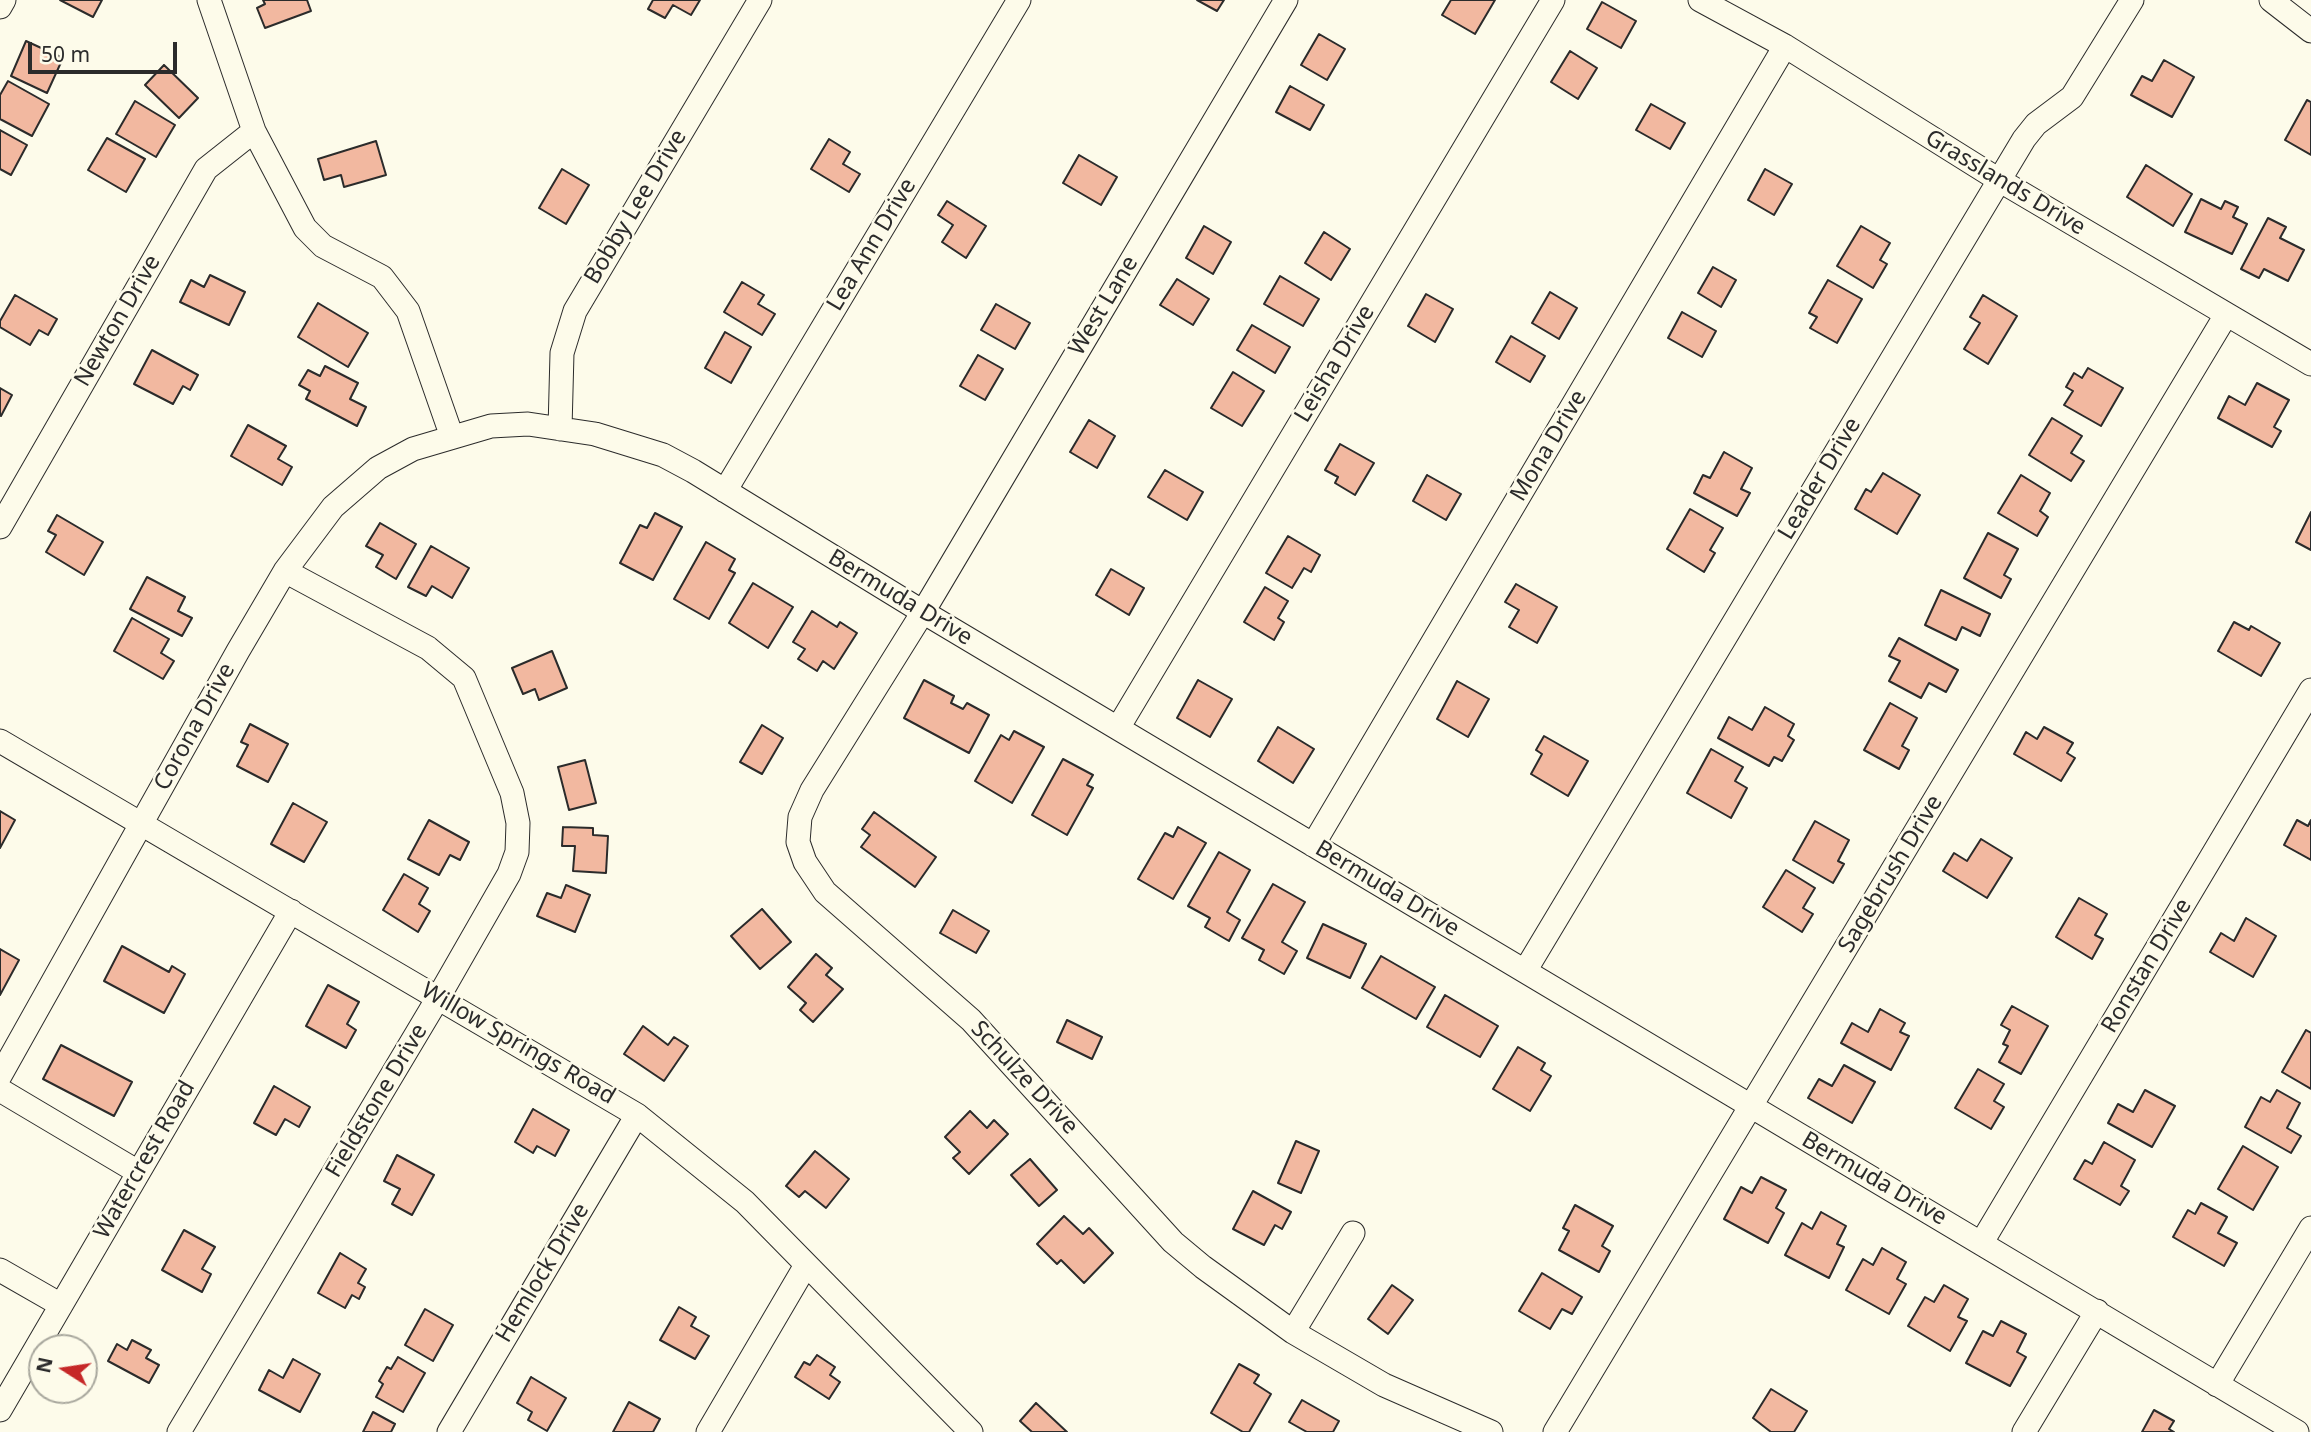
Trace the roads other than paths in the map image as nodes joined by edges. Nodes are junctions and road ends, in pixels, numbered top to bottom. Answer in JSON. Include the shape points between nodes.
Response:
{"nodes":[{"id":1,"x":4,"y":0,"type":"edge"},
{"id":2,"x":209,"y":0,"type":"edge"},
{"id":3,"x":760,"y":0,"type":"edge"},
{"id":4,"x":1019,"y":0,"type":"edge"},
{"id":5,"x":1286,"y":0,"type":"edge"},
{"id":6,"x":1553,"y":0,"type":"edge"},
{"id":7,"x":1700,"y":0,"type":"edge"},
{"id":8,"x":2132,"y":0,"type":"edge"},
{"id":9,"x":2271,"y":0,"type":"edge"},
{"id":10,"x":0,"y":7,"type":"edge"},
{"id":11,"x":2311,"y":31,"type":"edge"},
{"id":12,"x":1785,"y":46,"type":"junction"},
{"id":13,"x":254,"y":131,"type":"junction"},
{"id":14,"x":1999,"y":180,"type":"junction"},
{"id":15,"x":2226,"y":314,"type":"junction"},
{"id":16,"x":2311,"y":364,"type":"edge"},
{"id":17,"x":561,"y":429,"type":"junction"},
{"id":18,"x":452,"y":437,"type":"junction"},
{"id":19,"x":725,"y":491,"type":"junction"},
{"id":20,"x":0,"y":527,"type":"edge"},
{"id":21,"x":285,"y":571,"type":"junction"},
{"id":22,"x":923,"y":612,"type":"junction"},
{"id":23,"x":2311,"y":690,"type":"edge"},
{"id":24,"x":1118,"y":728,"type":"junction"},
{"id":25,"x":0,"y":741,"type":"edge"},
{"id":26,"x":141,"y":824,"type":"junction"},
{"id":27,"x":1313,"y":845,"type":"junction"},
{"id":28,"x":291,"y":911,"type":"junction"},
{"id":29,"x":1525,"y":971,"type":"junction"},
{"id":30,"x":438,"y":998,"type":"junction"},
{"id":31,"x":0,"y":1076,"type":"edge"},
{"id":32,"x":0,"y":1090,"type":"edge"},
{"id":33,"x":1752,"y":1107,"type":"junction"},
{"id":34,"x":637,"y":1115,"type":"junction"},
{"id":35,"x":138,"y":1172,"type":"junction"},
{"id":36,"x":2311,"y":1228,"type":"edge"},
{"id":37,"x":1353,"y":1233,"type":"dead end"},
{"id":38,"x":1982,"y":1242,"type":"junction"},
{"id":39,"x":806,"y":1265,"type":"junction"},
{"id":40,"x":0,"y":1270,"type":"edge"},
{"id":41,"x":61,"y":1305,"type":"junction"},
{"id":42,"x":2097,"y":1311,"type":"junction"},
{"id":43,"x":1293,"y":1332,"type":"junction"},
{"id":44,"x":2217,"y":1385,"type":"junction"},
{"id":45,"x":0,"y":1409,"type":"edge"},
{"id":46,"x":179,"y":1432,"type":"edge"},
{"id":47,"x":449,"y":1432,"type":"edge"},
{"id":48,"x":708,"y":1432,"type":"edge"},
{"id":49,"x":971,"y":1432,"type":"edge"},
{"id":50,"x":1491,"y":1432,"type":"edge"},
{"id":51,"x":1555,"y":1432,"type":"edge"},
{"id":52,"x":2024,"y":1432,"type":"edge"},
{"id":53,"x":2297,"y":1432,"type":"edge"}],
"edges":[{"from":1,"to":10,"type":"street"},
{"from":2,"to":13,"type":"street"},
{"from":3,"to":17,"type":"street","name":"Bobby Lee Drive","via":[[575,311],[562,353]]},
{"from":4,"to":19,"type":"street","name":"Lea Ann Drive"},
{"from":5,"to":22,"type":"street","name":"West Lane"},
{"from":6,"to":24,"type":"street","name":"Leisha Drive"},
{"from":7,"to":12,"type":"street","name":"Grasslands Drive"},
{"from":8,"to":14,"type":"street","name":"Leader Drive","via":[[2072,97],[2036,124]]},
{"from":9,"to":11,"type":"street"},
{"from":12,"to":14,"type":"street","name":"Grasslands Drive"},
{"from":12,"to":27,"type":"street","name":"Mona Drive"},
{"from":13,"to":18,"type":"street","via":[[304,228],[323,246],[382,277],[408,311]]},
{"from":13,"to":20,"type":"street","name":"Newton Drive","via":[[206,169]]},
{"from":14,"to":15,"type":"street","name":"Grasslands Drive"},
{"from":14,"to":29,"type":"street","name":"Leader Drive"},
{"from":15,"to":16,"type":"street","name":"Grasslands Drive"},
{"from":15,"to":33,"type":"street","name":"Sagebrush Drive"},
{"from":17,"to":18,"type":"street","name":"Bermuda Drive","via":[[528,424],[491,426]]},
{"from":17,"to":19,"type":"street","name":"Bermuda Drive","via":[[663,456]]},
{"from":18,"to":21,"type":"street","name":"Corona Drive","via":[[413,449],[353,487]]},
{"from":19,"to":22,"type":"street","name":"Bermuda Drive"},
{"from":21,"to":26,"type":"street","name":"Corona Drive"},
{"from":21,"to":30,"type":"street","name":"Fieldstone Drive","via":[[391,626],[450,663],[464,678],[512,793],[517,852]]},
{"from":22,"to":24,"type":"street","name":"Bermuda Drive"},
{"from":22,"to":43,"type":"street","name":"Schulze Drive","via":[[812,790],[800,817],[804,862],[825,892],[1008,1057],[1173,1242]]},
{"from":23,"to":38,"type":"street","name":"Ronstan Drive"},
{"from":24,"to":27,"type":"street","name":"Bermuda Drive"},
{"from":25,"to":26,"type":"street","name":"Willow Springs Road"},
{"from":26,"to":28,"type":"street","name":"Willow Springs Road"},
{"from":26,"to":31,"type":"street","name":"Corona Drive"},
{"from":27,"to":29,"type":"street","name":"Bermuda Drive"},
{"from":28,"to":30,"type":"street","name":"Willow Springs Road"},
{"from":28,"to":35,"type":"street","name":"Watercrest Road"},
{"from":29,"to":33,"type":"street","name":"Bermuda Drive"},
{"from":30,"to":34,"type":"street","name":"Willow Springs Road"},
{"from":30,"to":46,"type":"street","name":"Fieldstone Drive"},
{"from":32,"to":35,"type":"street"},
{"from":33,"to":38,"type":"street","name":"Bermuda Drive"},
{"from":33,"to":51,"type":"street","name":"Sagebrush Drive"},
{"from":34,"to":39,"type":"street","name":"Willow Springs Road","via":[[745,1202]]},
{"from":34,"to":47,"type":"street","name":"Hemlock Drive"},
{"from":35,"to":41,"type":"street","name":"Watercrest Road"},
{"from":36,"to":44,"type":"street"},
{"from":37,"to":43,"type":"street"},
{"from":38,"to":42,"type":"street","name":"Bermuda Drive"},
{"from":39,"to":48,"type":"street"},
{"from":39,"to":49,"type":"street","name":"Willow Springs Road"},
{"from":40,"to":41,"type":"street"},
{"from":41,"to":45,"type":"street","name":"Watercrest Road"},
{"from":42,"to":44,"type":"street","name":"Bermuda Drive"},
{"from":42,"to":52,"type":"street"},
{"from":43,"to":50,"type":"street","name":"Schulze Drive","via":[[1384,1385]]},
{"from":44,"to":53,"type":"street","name":"Bermuda Drive"}]}
